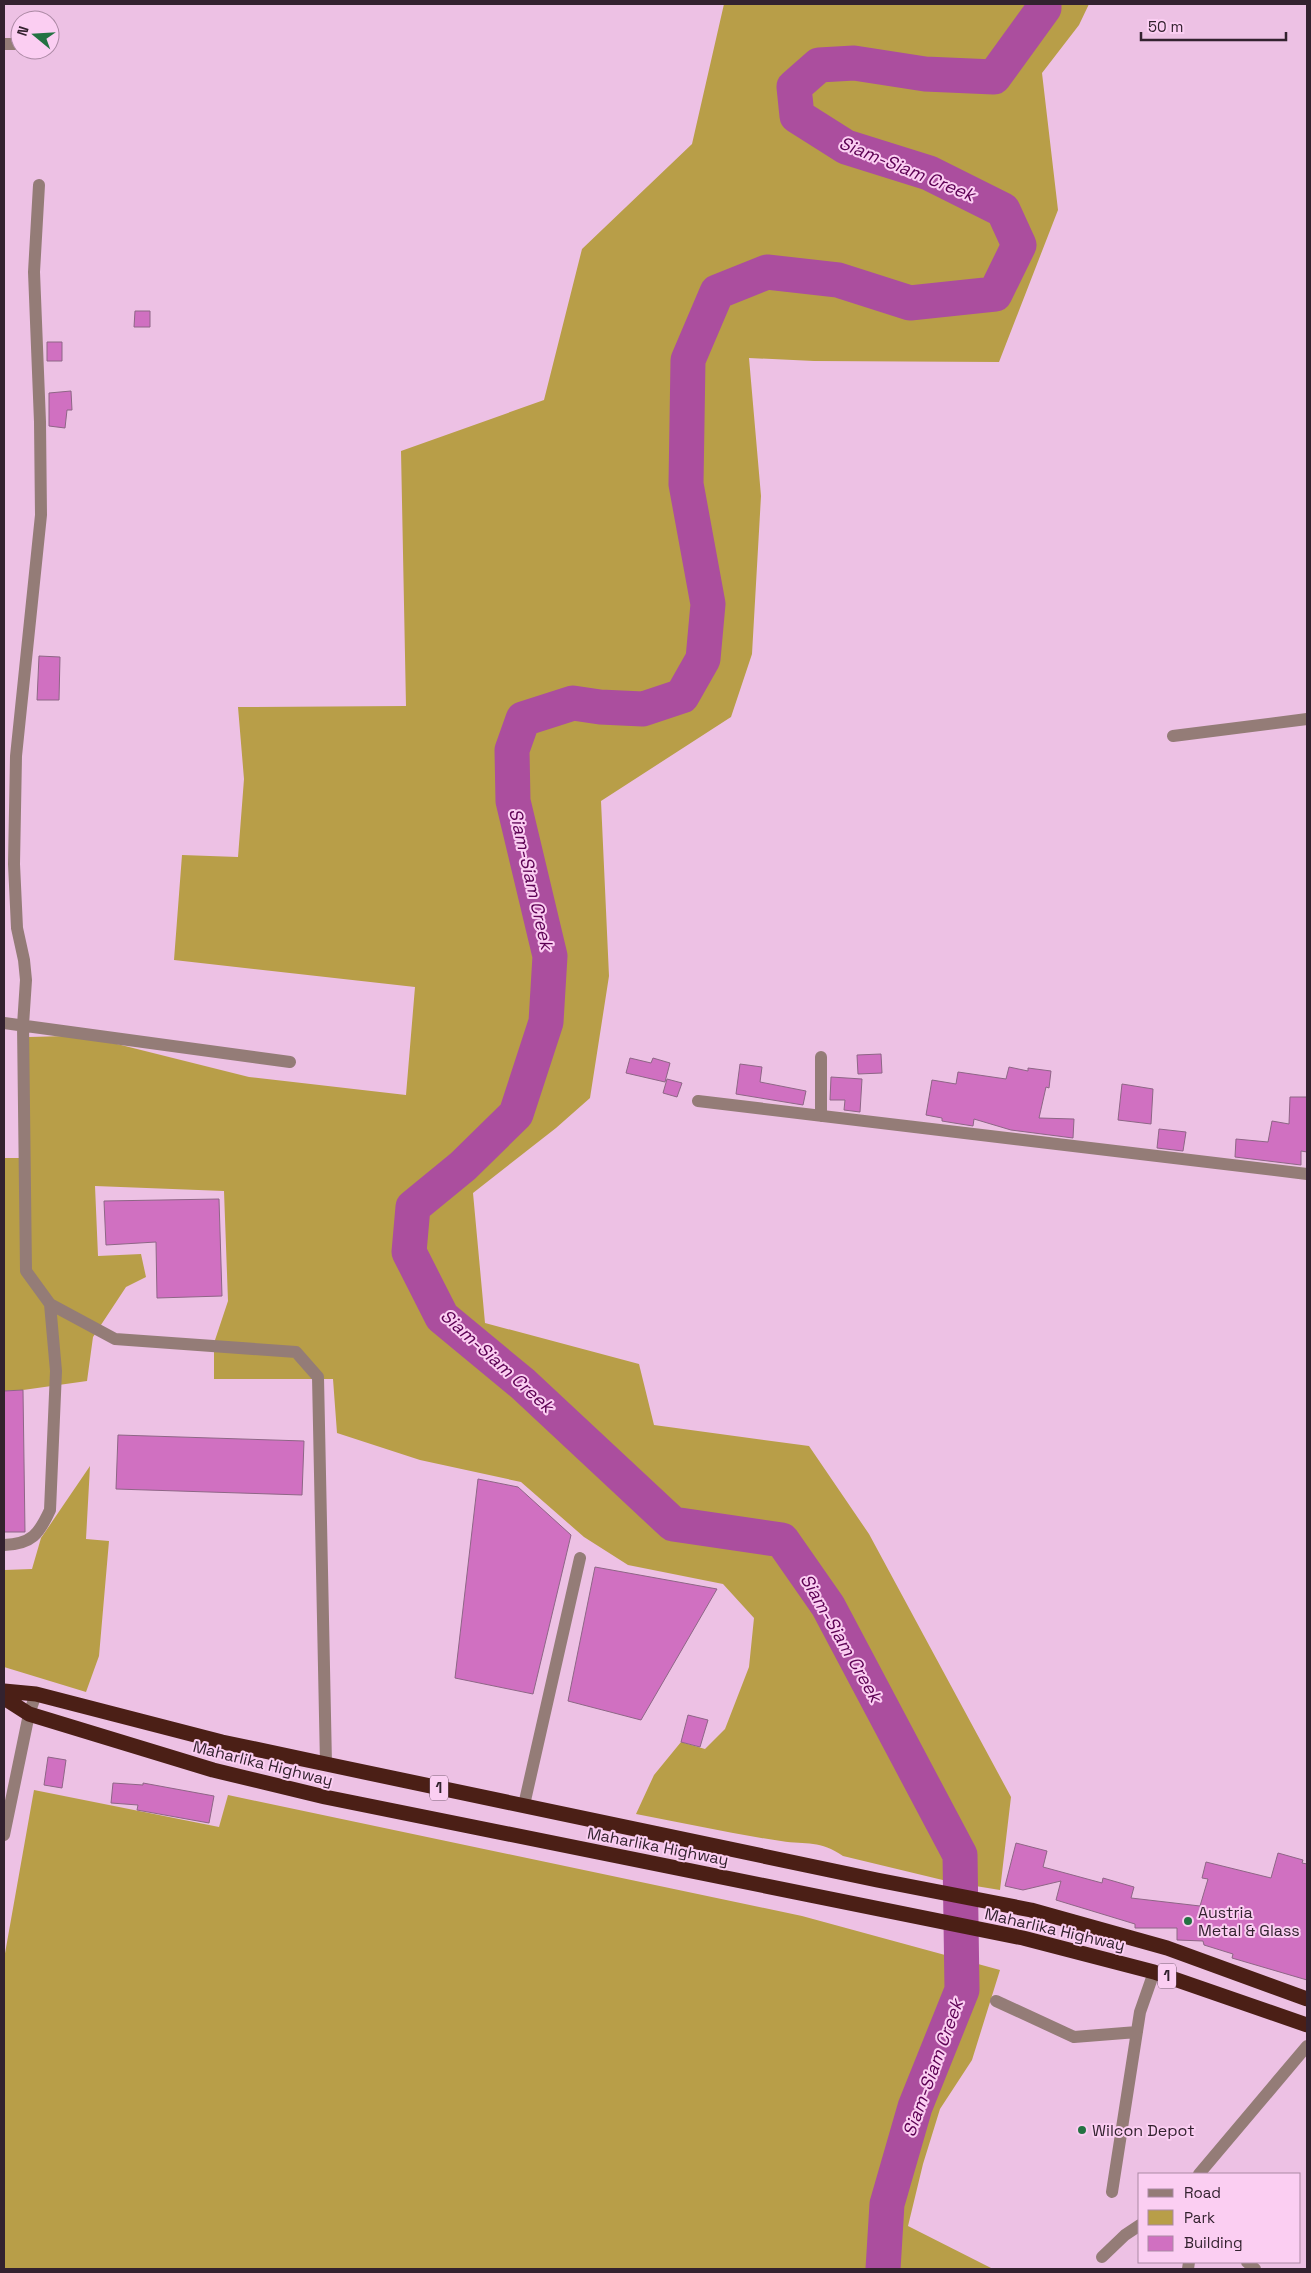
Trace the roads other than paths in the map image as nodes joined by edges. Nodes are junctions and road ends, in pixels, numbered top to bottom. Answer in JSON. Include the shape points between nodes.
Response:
{"nodes":[{"id":1,"x":39,"y":185,"type":"dead end"},
{"id":2,"x":1307,"y":719,"type":"edge"},
{"id":3,"x":1173,"y":736,"type":"dead end"},
{"id":4,"x":4,"y":1023,"type":"edge"},
{"id":5,"x":23,"y":1025,"type":"junction"},
{"id":6,"x":821,"y":1057,"type":"dead end"},
{"id":7,"x":290,"y":1062,"type":"dead end"},
{"id":8,"x":698,"y":1101,"type":"dead end"},
{"id":9,"x":821,"y":1116,"type":"junction"},
{"id":10,"x":1307,"y":1174,"type":"edge"},
{"id":11,"x":50,"y":1304,"type":"junction"},
{"id":12,"x":4,"y":1545,"type":"edge"},
{"id":13,"x":580,"y":1558,"type":"dead end"},
{"id":14,"x":4,"y":1691,"type":"edge"},
{"id":15,"x":36,"y":1694,"type":"junction"},
{"id":16,"x":4,"y":1698,"type":"edge"},
{"id":17,"x":29,"y":1714,"type":"junction"},
{"id":18,"x":326,"y":1764,"type":"junction"},
{"id":19,"x":524,"y":1805,"type":"junction"},
{"id":20,"x":4,"y":1835,"type":"edge"},
{"id":21,"x":1154,"y":1972,"type":"junction"},
{"id":22,"x":1307,"y":2000,"type":"edge"},
{"id":23,"x":996,"y":2001,"type":"dead end"},
{"id":24,"x":1307,"y":2026,"type":"edge"},
{"id":25,"x":1137,"y":2032,"type":"junction"},
{"id":26,"x":1307,"y":2046,"type":"edge"},
{"id":27,"x":1200,"y":2173,"type":"edge"},
{"id":28,"x":1112,"y":2192,"type":"dead end"},
{"id":29,"x":1138,"y":2226,"type":"edge"},
{"id":30,"x":1102,"y":2257,"type":"dead end"}],
"edges":[{"from":1,"to":5,"type":"street","via":[[34,272],[41,515],[15,786],[17,928],[26,980]]},
{"from":2,"to":3,"type":"street"},
{"from":4,"to":5,"type":"street"},
{"from":5,"to":7,"type":"street"},
{"from":5,"to":11,"type":"street","via":[[26,1272]]},
{"from":6,"to":9,"type":"street"},
{"from":8,"to":9,"type":"street"},
{"from":9,"to":10,"type":"street"},
{"from":11,"to":12,"type":"street","via":[[56,1371],[50,1510],[41,1530],[32,1539]]},
{"from":11,"to":18,"type":"street","via":[[115,1338],[296,1352],[318,1377]]},
{"from":13,"to":19,"type":"street"},
{"from":14,"to":15,"type":"highway","name":"Maharlika Highway","number":"1"},
{"from":15,"to":17,"type":"street"},
{"from":15,"to":18,"type":"highway","name":"Maharlika Highway","number":"1","via":[[222,1742]]},
{"from":16,"to":17,"type":"highway","name":"Maharlika Highway","number":"1"},
{"from":17,"to":20,"type":"street"},
{"from":17,"to":21,"type":"highway","name":"Maharlika Highway","number":"1","via":[[212,1770],[325,1797],[1022,1938]]},
{"from":18,"to":19,"type":"highway","name":"Maharlika Highway","number":"1"},
{"from":19,"to":22,"type":"highway","name":"Maharlika Highway","number":"1","via":[[1031,1910],[1167,1948]]},
{"from":21,"to":24,"type":"highway","name":"Maharlika Highway","number":"1"},
{"from":21,"to":25,"type":"street","via":[[1140,2012]]},
{"from":23,"to":25,"type":"street","via":[[1074,2037]]},
{"from":25,"to":28,"type":"street"},
{"from":26,"to":27,"type":"street"},
{"from":29,"to":30,"type":"street"}]}
